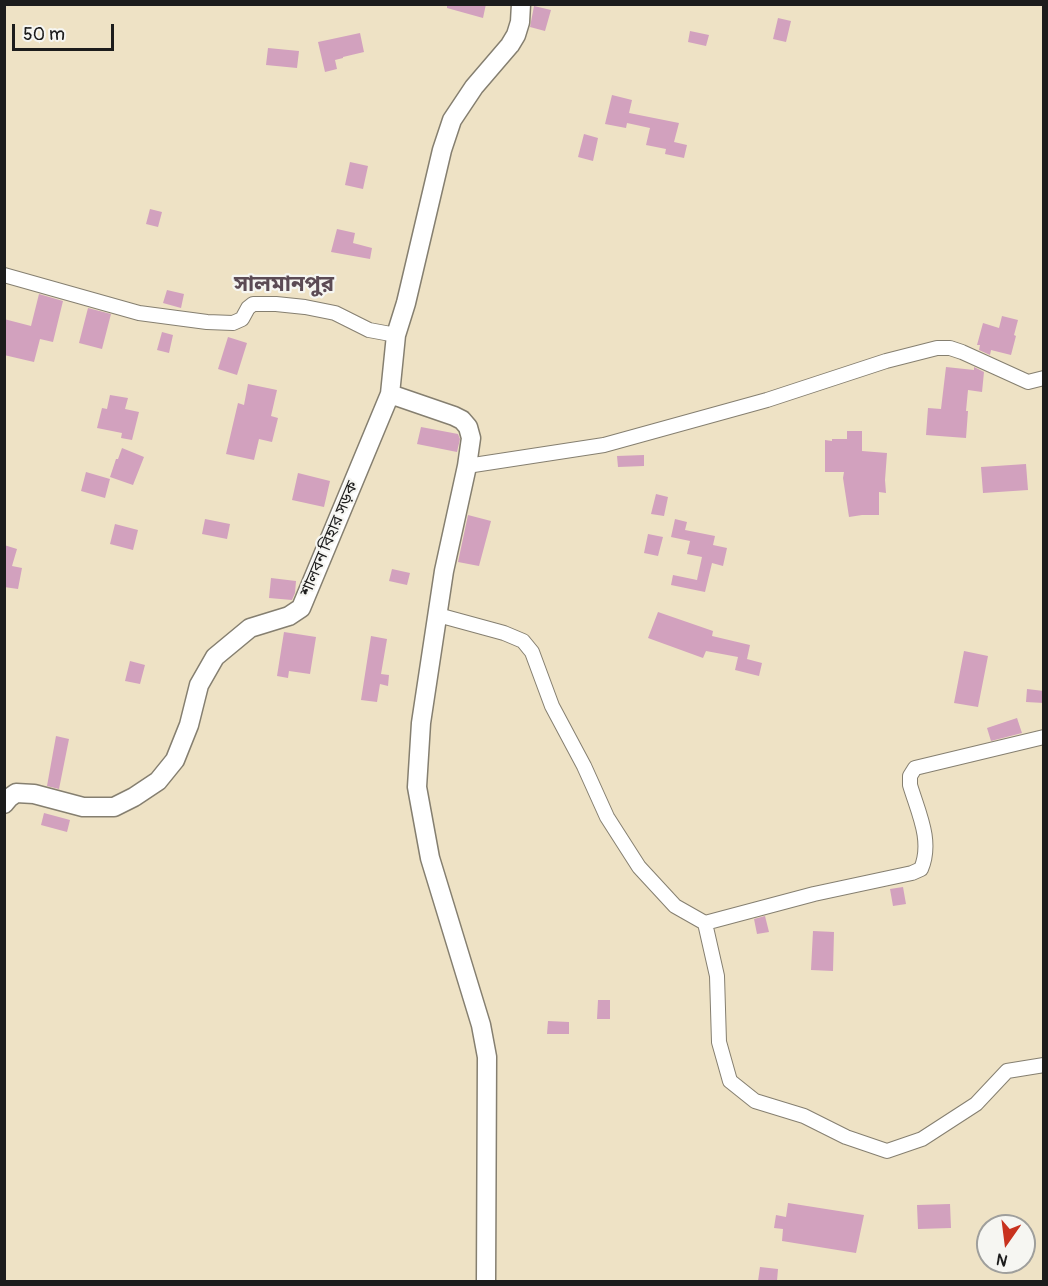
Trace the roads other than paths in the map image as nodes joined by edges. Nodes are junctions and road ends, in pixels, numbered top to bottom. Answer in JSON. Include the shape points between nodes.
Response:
{"nodes":[{"id":1,"x":521,"y":4,"type":"edge"},
{"id":2,"x":4,"y":275,"type":"edge"},
{"id":3,"x":396,"y":335,"type":"junction"},
{"id":4,"x":1044,"y":378,"type":"edge"},
{"id":5,"x":390,"y":394,"type":"junction"},
{"id":6,"x":467,"y":466,"type":"junction"},
{"id":7,"x":438,"y":615,"type":"junction"},
{"id":8,"x":1044,"y":737,"type":"edge"},
{"id":9,"x":4,"y":804,"type":"edge"},
{"id":10,"x":705,"y":923,"type":"junction"},
{"id":11,"x":1044,"y":1065,"type":"edge"},
{"id":12,"x":486,"y":1281,"type":"edge"}],
"edges":[{"from":1,"to":3,"type":"main road","via":[[516,35],[452,120]]},
{"from":2,"to":3,"type":"street","via":[[139,313],[233,323],[242,319],[253,304],[276,304],[335,313],[369,330]]},
{"from":3,"to":5,"type":"main road"},
{"from":4,"to":6,"type":"street","via":[[1028,381],[962,352],[937,348],[604,445]]},
{"from":5,"to":6,"type":"main road","via":[[462,420],[471,438]]},
{"from":5,"to":9,"type":"main road","name":"শালবন বিহার সড়ক","via":[[301,608],[289,616],[250,628],[215,657],[199,685],[176,760],[158,781],[114,807],[83,807],[16,793]]},
{"from":6,"to":7,"type":"main road"},
{"from":7,"to":10,"type":"street","via":[[523,641],[532,652],[552,706],[607,817],[639,867],[675,906]]},
{"from":7,"to":12,"type":"main road","via":[[421,723],[417,787],[429,858],[487,1056]]},
{"from":8,"to":10,"type":"street","via":[[915,768],[910,784],[927,843],[921,868],[912,873]]},
{"from":10,"to":11,"type":"street","via":[[717,976],[719,1042],[730,1081],[754,1101],[804,1116],[846,1137],[887,1150],[922,1139],[976,1104],[1007,1071]]}]}
